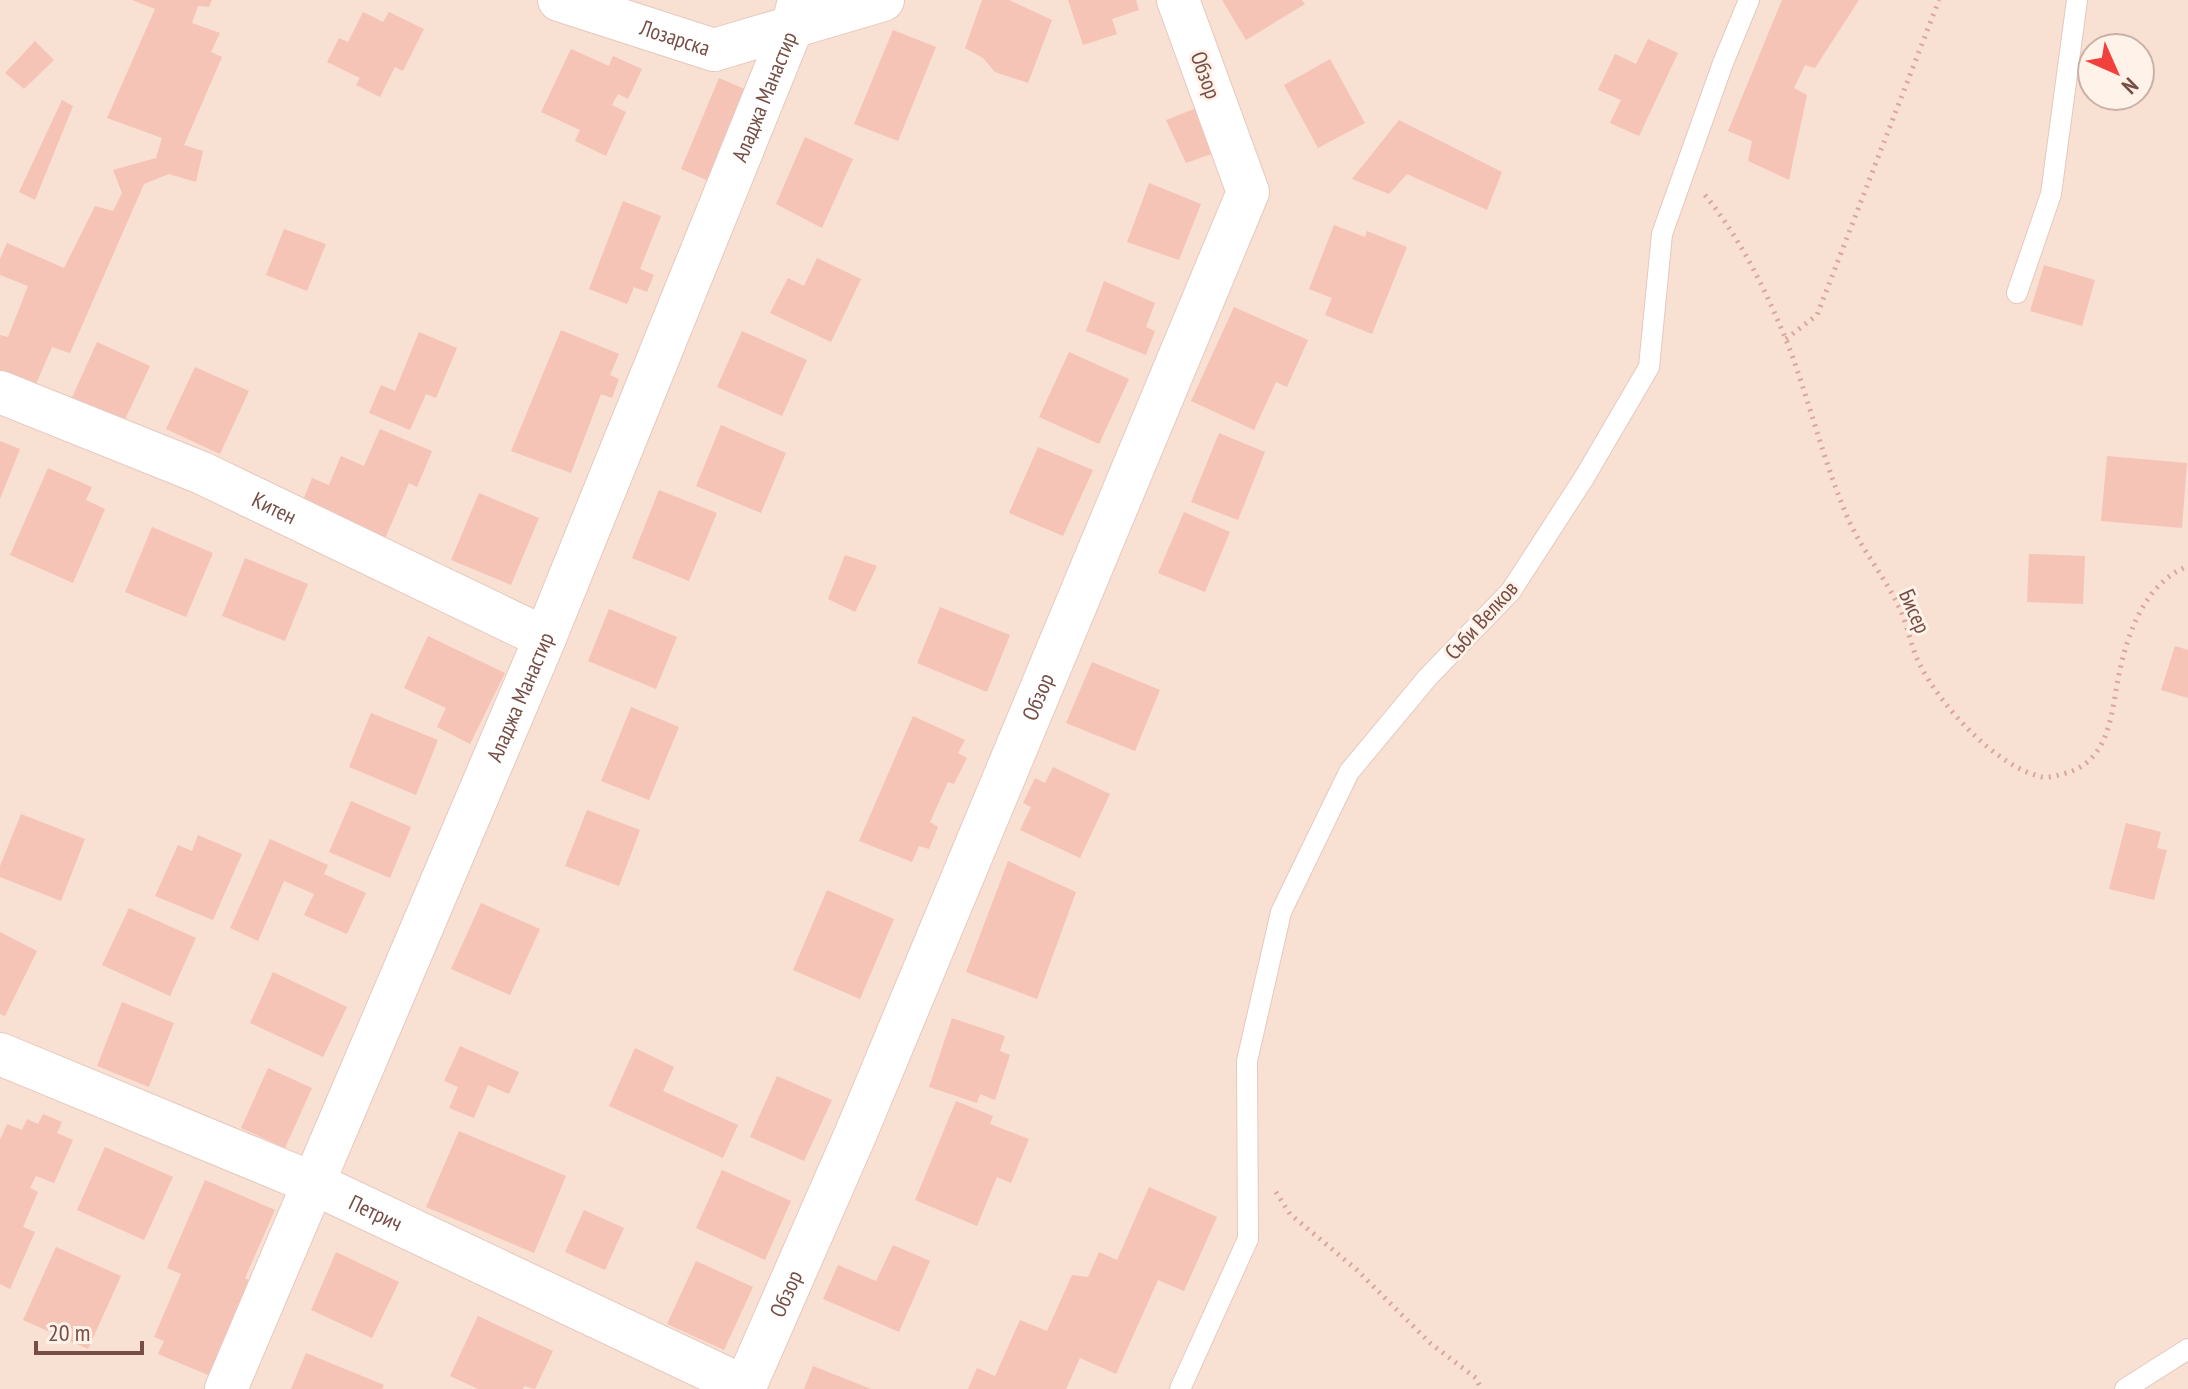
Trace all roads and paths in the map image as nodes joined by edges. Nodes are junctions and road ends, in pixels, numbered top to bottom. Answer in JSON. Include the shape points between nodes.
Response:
{"nodes":[{"id":1,"x":559,"y":0,"type":"edge"},
{"id":2,"x":883,"y":0,"type":"edge"},
{"id":3,"x":1178,"y":0,"type":"edge"},
{"id":4,"x":1749,"y":0,"type":"edge"},
{"id":5,"x":1939,"y":0,"type":"edge"},
{"id":6,"x":2077,"y":0,"type":"edge"},
{"id":7,"x":796,"y":13,"type":"edge"},
{"id":8,"x":1685,"y":171,"type":"junction"},
{"id":9,"x":2017,"y":293,"type":"dead end"},
{"id":10,"x":1786,"y":339,"type":"junction"},
{"id":11,"x":0,"y":392,"type":"edge"},
{"id":12,"x":2188,"y":566,"type":"edge"},
{"id":13,"x":545,"y":638,"type":"junction"},
{"id":14,"x":0,"y":1054,"type":"edge"},
{"id":15,"x":1247,"y":1147,"type":"junction"},
{"id":16,"x":315,"y":1184,"type":"junction"},
{"id":17,"x":2188,"y":1349,"type":"edge"},
{"id":18,"x":744,"y":1388,"type":"edge"},
{"id":19,"x":226,"y":1389,"type":"edge"},
{"id":20,"x":1180,"y":1389,"type":"edge"},
{"id":21,"x":1481,"y":1389,"type":"edge"},
{"id":22,"x":2125,"y":1389,"type":"edge"}],
"edges":[{"from":1,"to":7,"type":"street","name":"Лозарска","via":[[714,50]]},
{"from":2,"to":7,"type":"street","name":"Лозарска"},
{"from":3,"to":18,"type":"street","name":"Обзор","via":[[1248,192],[856,1133]]},
{"from":4,"to":8,"type":"lane","name":"Съби Велков"},
{"from":5,"to":10,"type":"path","via":[[1817,315]]},
{"from":6,"to":9,"type":"lane","via":[[2051,194]]},
{"from":7,"to":13,"type":"street","name":"Аладжа Манастир"},
{"from":8,"to":10,"type":"path","name":"Бисер","via":[[1741,247]]},
{"from":8,"to":15,"type":"lane","name":"Съби Велков","via":[[1662,234],[1649,367],[1511,591],[1428,677],[1349,772],[1281,912],[1247,1061]]},
{"from":10,"to":12,"type":"path","name":"Бисер","via":[[1846,516],[1898,604],[1920,665],[1970,732],[2020,769],[2046,778],[2074,771],[2094,757],[2111,723],[2135,622],[2152,592]]},
{"from":11,"to":13,"type":"street","name":"Китен","via":[[202,473]]},
{"from":13,"to":16,"type":"street","name":"Аладжа Манастир"},
{"from":14,"to":16,"type":"street","name":"Петрич"},
{"from":15,"to":20,"type":"lane","name":"Съби Велков","via":[[1248,1239]]},
{"from":15,"to":21,"type":"path","via":[[1290,1214],[1357,1270],[1430,1343],[1476,1378]]},
{"from":16,"to":18,"type":"street","name":"Петрич"},
{"from":16,"to":19,"type":"street","name":"Аладжа Манастир"},
{"from":17,"to":22,"type":"lane"}]}
